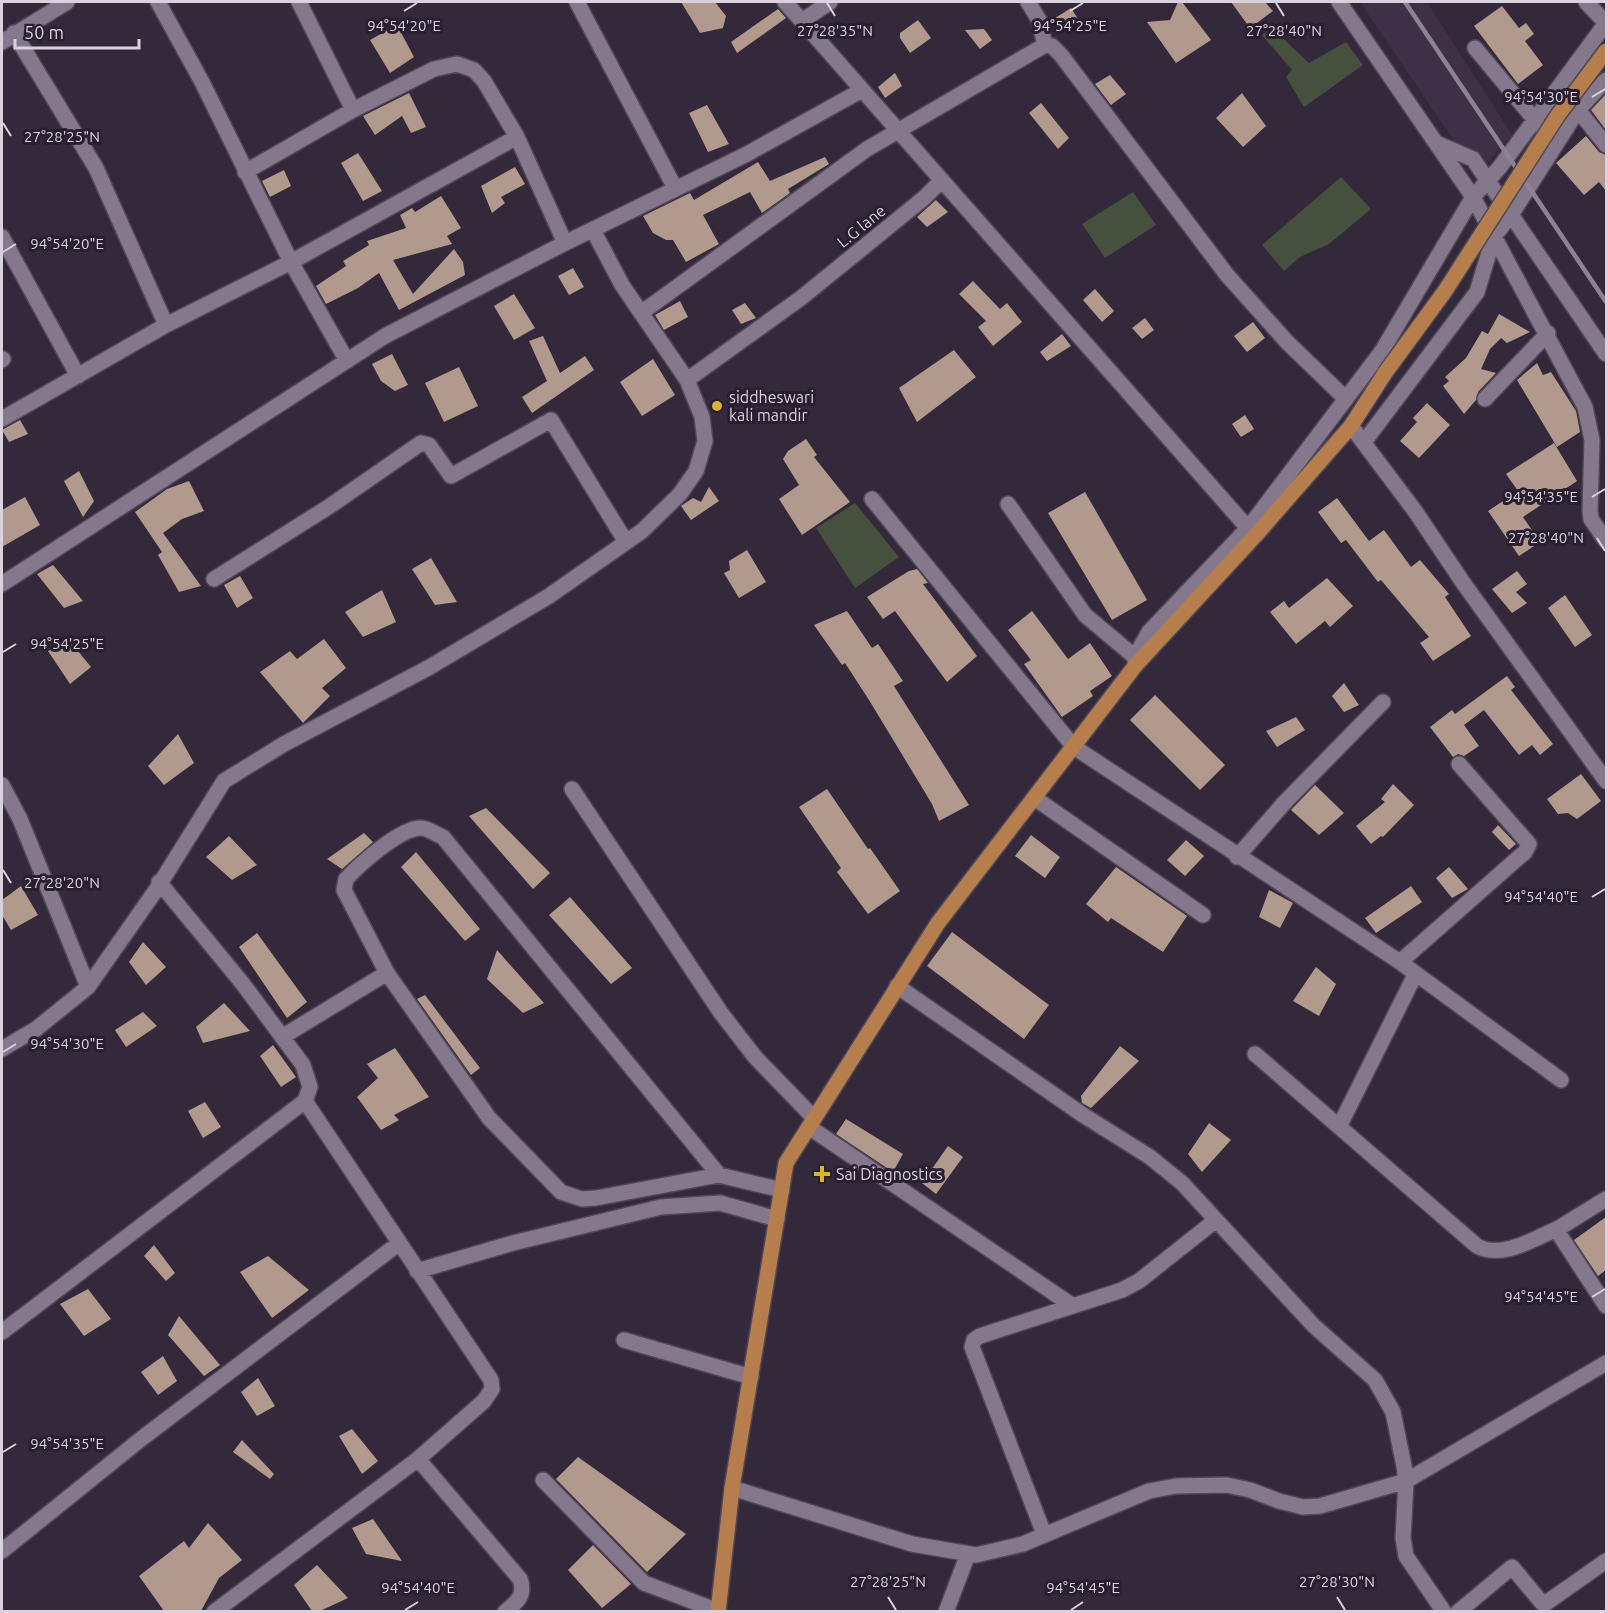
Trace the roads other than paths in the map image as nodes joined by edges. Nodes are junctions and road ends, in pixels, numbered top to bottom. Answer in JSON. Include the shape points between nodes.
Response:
{"nodes":[{"id":1,"x":67,"y":2,"type":"edge"},
{"id":2,"x":158,"y":2,"type":"edge"},
{"id":3,"x":299,"y":2,"type":"edge"},
{"id":4,"x":577,"y":2,"type":"edge"},
{"id":5,"x":785,"y":2,"type":"edge"},
{"id":6,"x":830,"y":2,"type":"edge"},
{"id":7,"x":1028,"y":2,"type":"edge"},
{"id":8,"x":1340,"y":2,"type":"edge"},
{"id":9,"x":1586,"y":2,"type":"edge"},
{"id":10,"x":802,"y":21,"type":"junction"},
{"id":11,"x":1606,"y":23,"type":"edge"},
{"id":12,"x":8,"y":37,"type":"edge"},
{"id":13,"x":1045,"y":45,"type":"junction"},
{"id":14,"x":1474,"y":48,"type":"dead end"},
{"id":15,"x":1606,"y":51,"type":"edge"},
{"id":16,"x":1606,"y":80,"type":"edge"},
{"id":17,"x":862,"y":90,"type":"junction"},
{"id":18,"x":353,"y":110,"type":"junction"},
{"id":19,"x":1578,"y":110,"type":"junction"},
{"id":20,"x":1534,"y":118,"type":"junction"},
{"id":21,"x":900,"y":129,"type":"junction"},
{"id":22,"x":517,"y":137,"type":"junction"},
{"id":23,"x":1436,"y":143,"type":"junction"},
{"id":24,"x":1556,"y":144,"type":"junction"},
{"id":25,"x":1606,"y":145,"type":"edge"},
{"id":26,"x":246,"y":172,"type":"junction"},
{"id":27,"x":942,"y":180,"type":"junction"},
{"id":28,"x":1489,"y":182,"type":"junction"},
{"id":29,"x":675,"y":188,"type":"junction"},
{"id":30,"x":1473,"y":197,"type":"junction"},
{"id":31,"x":1511,"y":215,"type":"junction"},
{"id":32,"x":593,"y":230,"type":"junction"},
{"id":33,"x":1494,"y":236,"type":"junction"},
{"id":34,"x":2,"y":237,"type":"edge"},
{"id":35,"x":565,"y":243,"type":"junction"},
{"id":36,"x":291,"y":262,"type":"junction"},
{"id":37,"x":641,"y":314,"type":"junction"},
{"id":38,"x":166,"y":325,"type":"junction"},
{"id":39,"x":1548,"y":333,"type":"junction"},
{"id":40,"x":1606,"y":354,"type":"edge"},
{"id":41,"x":347,"y":361,"type":"junction"},
{"id":42,"x":78,"y":376,"type":"junction"},
{"id":43,"x":687,"y":380,"type":"junction"},
{"id":44,"x":1346,"y":399,"type":"junction"},
{"id":45,"x":1485,"y":399,"type":"dead end"},
{"id":46,"x":2,"y":419,"type":"edge"},
{"id":47,"x":1351,"y":426,"type":"junction"},
{"id":48,"x":1364,"y":442,"type":"junction"},
{"id":49,"x":872,"y":499,"type":"dead end"},
{"id":50,"x":1008,"y":504,"type":"dead end"},
{"id":51,"x":1252,"y":532,"type":"junction"},
{"id":52,"x":1606,"y":541,"type":"edge"},
{"id":53,"x":627,"y":542,"type":"junction"},
{"id":54,"x":214,"y":579,"type":"dead end"},
{"id":55,"x":2,"y":584,"type":"edge"},
{"id":56,"x":1135,"y":662,"type":"junction"},
{"id":57,"x":1383,"y":702,"type":"dead end"},
{"id":58,"x":1074,"y":747,"type":"junction"},
{"id":59,"x":1459,"y":764,"type":"dead end"},
{"id":60,"x":1606,"y":781,"type":"edge"},
{"id":61,"x":2,"y":785,"type":"edge"},
{"id":62,"x":572,"y":789,"type":"dead end"},
{"id":63,"x":1036,"y":799,"type":"junction"},
{"id":64,"x":8,"y":810,"type":"edge"},
{"id":65,"x":1237,"y":857,"type":"junction"},
{"id":66,"x":159,"y":882,"type":"junction"},
{"id":67,"x":1203,"y":915,"type":"dead end"},
{"id":68,"x":1400,"y":962,"type":"junction"},
{"id":69,"x":387,"y":973,"type":"junction"},
{"id":70,"x":1415,"y":975,"type":"junction"},
{"id":71,"x":897,"y":986,"type":"junction"},
{"id":72,"x":88,"y":987,"type":"junction"},
{"id":73,"x":282,"y":1037,"type":"junction"},
{"id":74,"x":2,"y":1049,"type":"edge"},
{"id":75,"x":1255,"y":1054,"type":"dead end"},
{"id":76,"x":1561,"y":1080,"type":"dead end"},
{"id":77,"x":305,"y":1101,"type":"junction"},
{"id":78,"x":812,"y":1123,"type":"junction"},
{"id":79,"x":1339,"y":1127,"type":"junction"},
{"id":80,"x":719,"y":1175,"type":"junction"},
{"id":81,"x":782,"y":1190,"type":"junction"},
{"id":82,"x":1606,"y":1198,"type":"edge"},
{"id":83,"x":777,"y":1219,"type":"junction"},
{"id":84,"x":1216,"y":1220,"type":"junction"},
{"id":85,"x":1558,"y":1228,"type":"junction"},
{"id":86,"x":398,"y":1244,"type":"junction"},
{"id":87,"x":417,"y":1271,"type":"junction"},
{"id":88,"x":1073,"y":1306,"type":"junction"},
{"id":89,"x":1606,"y":1306,"type":"edge"},
{"id":90,"x":2,"y":1332,"type":"edge"},
{"id":91,"x":624,"y":1340,"type":"dead end"},
{"id":92,"x":1606,"y":1363,"type":"edge"},
{"id":93,"x":751,"y":1377,"type":"junction"},
{"id":94,"x":418,"y":1459,"type":"junction"},
{"id":95,"x":543,"y":1480,"type":"dead end"},
{"id":96,"x":1406,"y":1480,"type":"junction"},
{"id":97,"x":732,"y":1488,"type":"junction"},
{"id":98,"x":1044,"y":1534,"type":"junction"},
{"id":99,"x":2,"y":1551,"type":"edge"},
{"id":100,"x":968,"y":1554,"type":"junction"},
{"id":101,"x":1606,"y":1561,"type":"edge"},
{"id":102,"x":214,"y":1611,"type":"edge"},
{"id":103,"x":505,"y":1611,"type":"edge"},
{"id":104,"x":718,"y":1611,"type":"edge"},
{"id":105,"x":946,"y":1611,"type":"edge"},
{"id":106,"x":1444,"y":1611,"type":"edge"},
{"id":107,"x":1458,"y":1611,"type":"edge"}],
"edges":[{"from":1,"to":12,"type":"street"},
{"from":2,"to":26,"type":"street"},
{"from":3,"to":18,"type":"street"},
{"from":4,"to":29,"type":"street"},
{"from":5,"to":10,"type":"street"},
{"from":6,"to":10,"type":"street"},
{"from":7,"to":13,"type":"street","via":[[1039,20]]},
{"from":8,"to":23,"type":"street"},
{"from":9,"to":11,"type":"street"},
{"from":10,"to":17,"type":"street"},
{"from":11,"to":20,"type":"street"},
{"from":12,"to":38,"type":"street","via":[[96,168]]},
{"from":13,"to":21,"type":"street"},
{"from":13,"to":44,"type":"street","via":[[1052,46],[1061,56],[1227,275],[1287,342]]},
{"from":14,"to":20,"type":"street"},
{"from":15,"to":47,"type":"main road","bridge":true,"via":[[1558,115],[1445,291]]},
{"from":16,"to":19,"type":"street"},
{"from":17,"to":21,"type":"street"},
{"from":17,"to":29,"type":"street","via":[[747,154]]},
{"from":18,"to":22,"type":"street","via":[[434,69],[457,63],[474,70],[484,81]]},
{"from":18,"to":26,"type":"street"},
{"from":19,"to":24,"type":"street"},
{"from":19,"to":25,"type":"street"},
{"from":20,"to":24,"type":"street"},
{"from":20,"to":28,"type":"street"},
{"from":21,"to":27,"type":"street"},
{"from":21,"to":37,"type":"street"},
{"from":22,"to":35,"type":"street"},
{"from":22,"to":36,"type":"street"},
{"from":23,"to":28,"type":"street","via":[[1473,159]]},
{"from":23,"to":30,"type":"street"},
{"from":24,"to":31,"type":"street"},
{"from":26,"to":36,"type":"street"},
{"from":27,"to":43,"type":"street","name":"L.G lane","via":[[801,298]]},
{"from":27,"to":51,"type":"street"},
{"from":28,"to":30,"type":"street"},
{"from":28,"to":31,"type":"street"},
{"from":29,"to":32,"type":"street"},
{"from":30,"to":33,"type":"street"},
{"from":30,"to":44,"type":"street","via":[[1382,351]]},
{"from":31,"to":33,"type":"street"},
{"from":31,"to":40,"type":"street"},
{"from":32,"to":35,"type":"street"},
{"from":32,"to":37,"type":"street"},
{"from":33,"to":39,"type":"street"},
{"from":33,"to":48,"type":"street","via":[[1477,292]]},
{"from":34,"to":42,"type":"street"},
{"from":35,"to":41,"type":"street","via":[[409,323]]},
{"from":36,"to":38,"type":"street"},
{"from":36,"to":41,"type":"street"},
{"from":37,"to":43,"type":"street"},
{"from":38,"to":42,"type":"street"},
{"from":39,"to":45,"type":"street"},
{"from":39,"to":52,"type":"street","via":[[1591,423],[1591,519]]},
{"from":41,"to":55,"type":"street"},
{"from":42,"to":46,"type":"street"},
{"from":43,"to":53,"type":"street","via":[[702,417],[705,441],[696,471],[680,495]]},
{"from":44,"to":51,"type":"street"},
{"from":47,"to":48,"type":"street"},
{"from":47,"to":51,"type":"main road"},
{"from":48,"to":60,"type":"street"},
{"from":49,"to":58,"type":"street"},
{"from":50,"to":56,"type":"street","via":[[1085,615]]},
{"from":51,"to":56,"type":"main road"},
{"from":53,"to":54,"type":"street","via":[[551,420],[451,476],[429,445],[421,443]]},
{"from":53,"to":66,"type":"street","via":[[490,632],[224,781]]},
{"from":56,"to":58,"type":"main road"},
{"from":57,"to":65,"type":"street"},
{"from":58,"to":63,"type":"main road"},
{"from":58,"to":65,"type":"street"},
{"from":59,"to":68,"type":"street","via":[[1528,844],[1525,852]]},
{"from":61,"to":64,"type":"street"},
{"from":62,"to":78,"type":"street","via":[[721,1013]]},
{"from":63,"to":67,"type":"street"},
{"from":63,"to":71,"type":"main road","via":[[938,923]]},
{"from":64,"to":72,"type":"street"},
{"from":65,"to":68,"type":"street"},
{"from":66,"to":72,"type":"street"},
{"from":66,"to":73,"type":"street"},
{"from":68,"to":70,"type":"street"},
{"from":69,"to":73,"type":"street"},
{"from":69,"to":80,"type":"street","via":[[489,1118],[561,1192],[596,1198]]},
{"from":69,"to":80,"type":"street","via":[[343,884],[396,837],[422,828],[443,837]]},
{"from":70,"to":76,"type":"street"},
{"from":70,"to":79,"type":"street"},
{"from":71,"to":78,"type":"main road"},
{"from":71,"to":84,"type":"street","via":[[1150,1157],[1182,1183]]},
{"from":72,"to":74,"type":"street","via":[[36,1029]]},
{"from":73,"to":77,"type":"street","via":[[308,1077],[310,1087]]},
{"from":75,"to":79,"type":"street"},
{"from":77,"to":86,"type":"street"},
{"from":77,"to":90,"type":"street"},
{"from":78,"to":81,"type":"main road","via":[[786,1163]]},
{"from":78,"to":88,"type":"street"},
{"from":79,"to":85,"type":"street","via":[[1489,1252],[1504,1250]]},
{"from":80,"to":81,"type":"street"},
{"from":81,"to":83,"type":"main road"},
{"from":82,"to":85,"type":"street"},
{"from":83,"to":87,"type":"street","via":[[720,1203],[661,1207]]},
{"from":83,"to":93,"type":"main road"},
{"from":84,"to":88,"type":"street","via":[[1139,1281]]},
{"from":84,"to":96,"type":"street","via":[[1314,1326],[1374,1380],[1393,1412]]},
{"from":85,"to":89,"type":"street"},
{"from":86,"to":87,"type":"street"},
{"from":86,"to":99,"type":"street","via":[[141,1439]]},
{"from":87,"to":94,"type":"street","via":[[490,1380],[492,1389],[484,1401]]},
{"from":88,"to":98,"type":"street","via":[[980,1336],[972,1347]]},
{"from":91,"to":93,"type":"street"},
{"from":92,"to":96,"type":"street"},
{"from":93,"to":97,"type":"main road"},
{"from":94,"to":102,"type":"street"},
{"from":94,"to":103,"type":"street","via":[[520,1579],[522,1596]]},
{"from":95,"to":104,"type":"street","via":[[644,1583]]},
{"from":96,"to":98,"type":"street","via":[[1311,1507],[1227,1485],[1176,1486],[1149,1491]]},
{"from":96,"to":106,"type":"street","via":[[1406,1556]]},
{"from":97,"to":100,"type":"street","via":[[912,1544]]},
{"from":97,"to":104,"type":"main road"},
{"from":98,"to":100,"type":"street","via":[[1023,1544]]},
{"from":100,"to":105,"type":"street"},
{"from":101,"to":107,"type":"street","via":[[1546,1603],[1512,1567]]}]}
